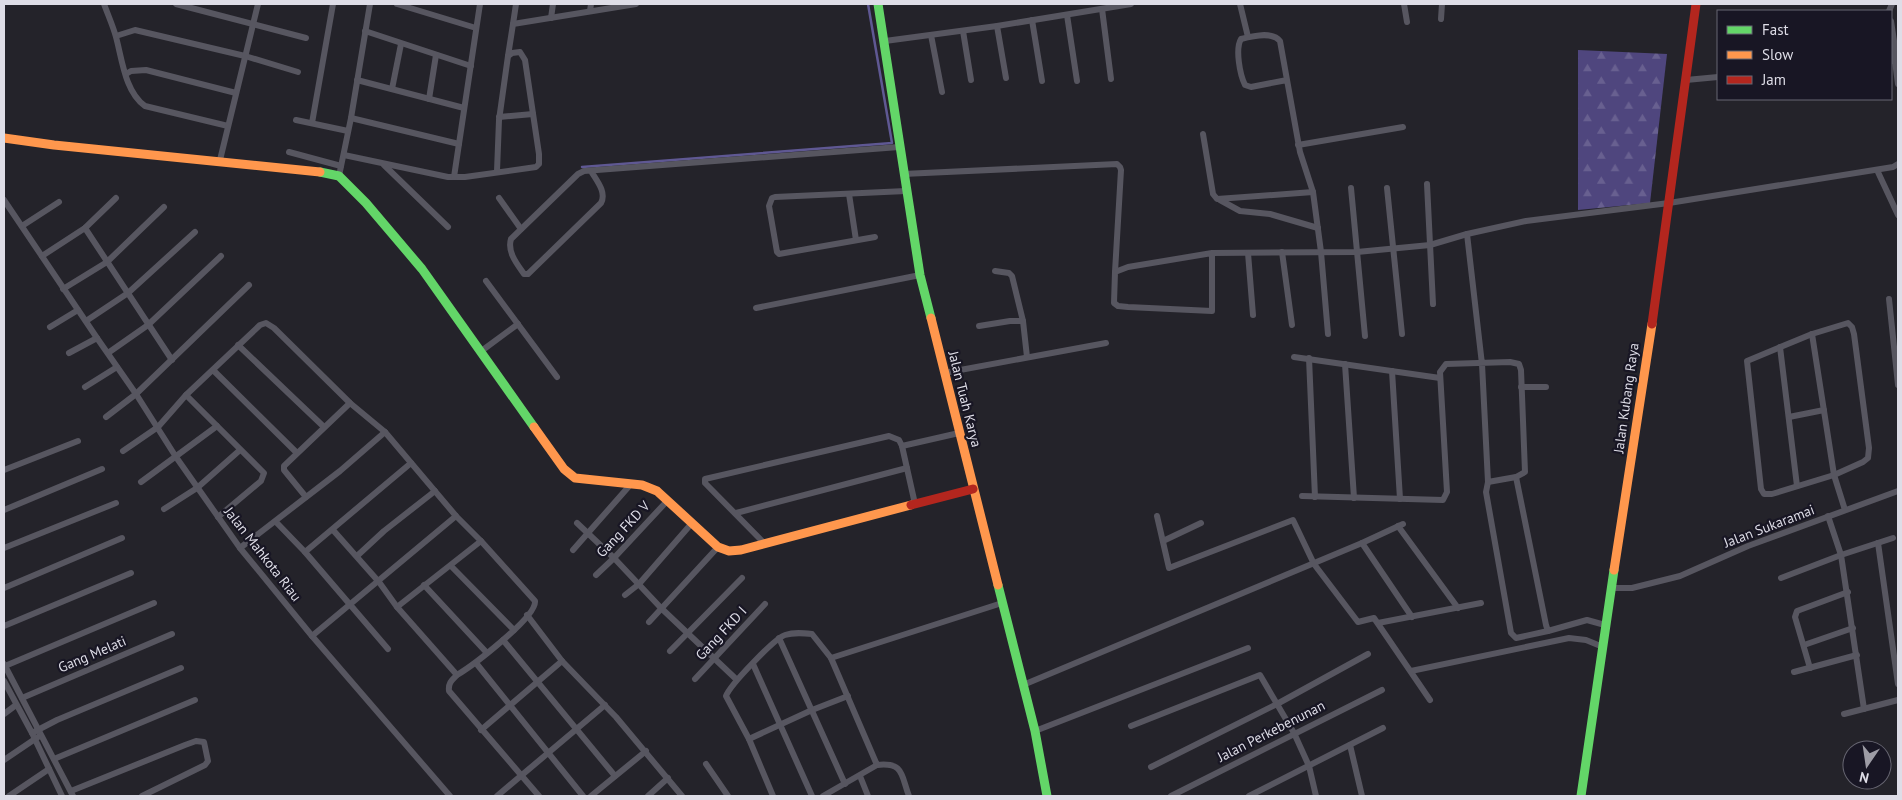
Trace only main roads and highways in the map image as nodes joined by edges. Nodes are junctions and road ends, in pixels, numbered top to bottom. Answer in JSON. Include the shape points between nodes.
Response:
{"nodes":[{"id":1,"x":878,"y":4,"type":"edge"},
{"id":2,"x":1696,"y":4,"type":"edge"},
{"id":3,"x":4,"y":138,"type":"edge"},
{"id":4,"x":973,"y":489,"type":"junction"},
{"id":5,"x":1046,"y":796,"type":"edge"},
{"id":6,"x":1581,"y":796,"type":"edge"}],
"edges":[{"from":1,"to":4,"type":"main road","name":"Jalan Tuah Karya","via":[[920,275]]},
{"from":2,"to":6,"type":"main road","name":"Jalan Kubang Raya"},
{"from":3,"to":4,"type":"main road","via":[[339,176],[422,269],[564,469],[575,478],[642,485],[657,492],[718,547],[729,551]]},
{"from":4,"to":5,"type":"main road","name":"Jalan Tuah Karya","via":[[1035,731]]}]}
